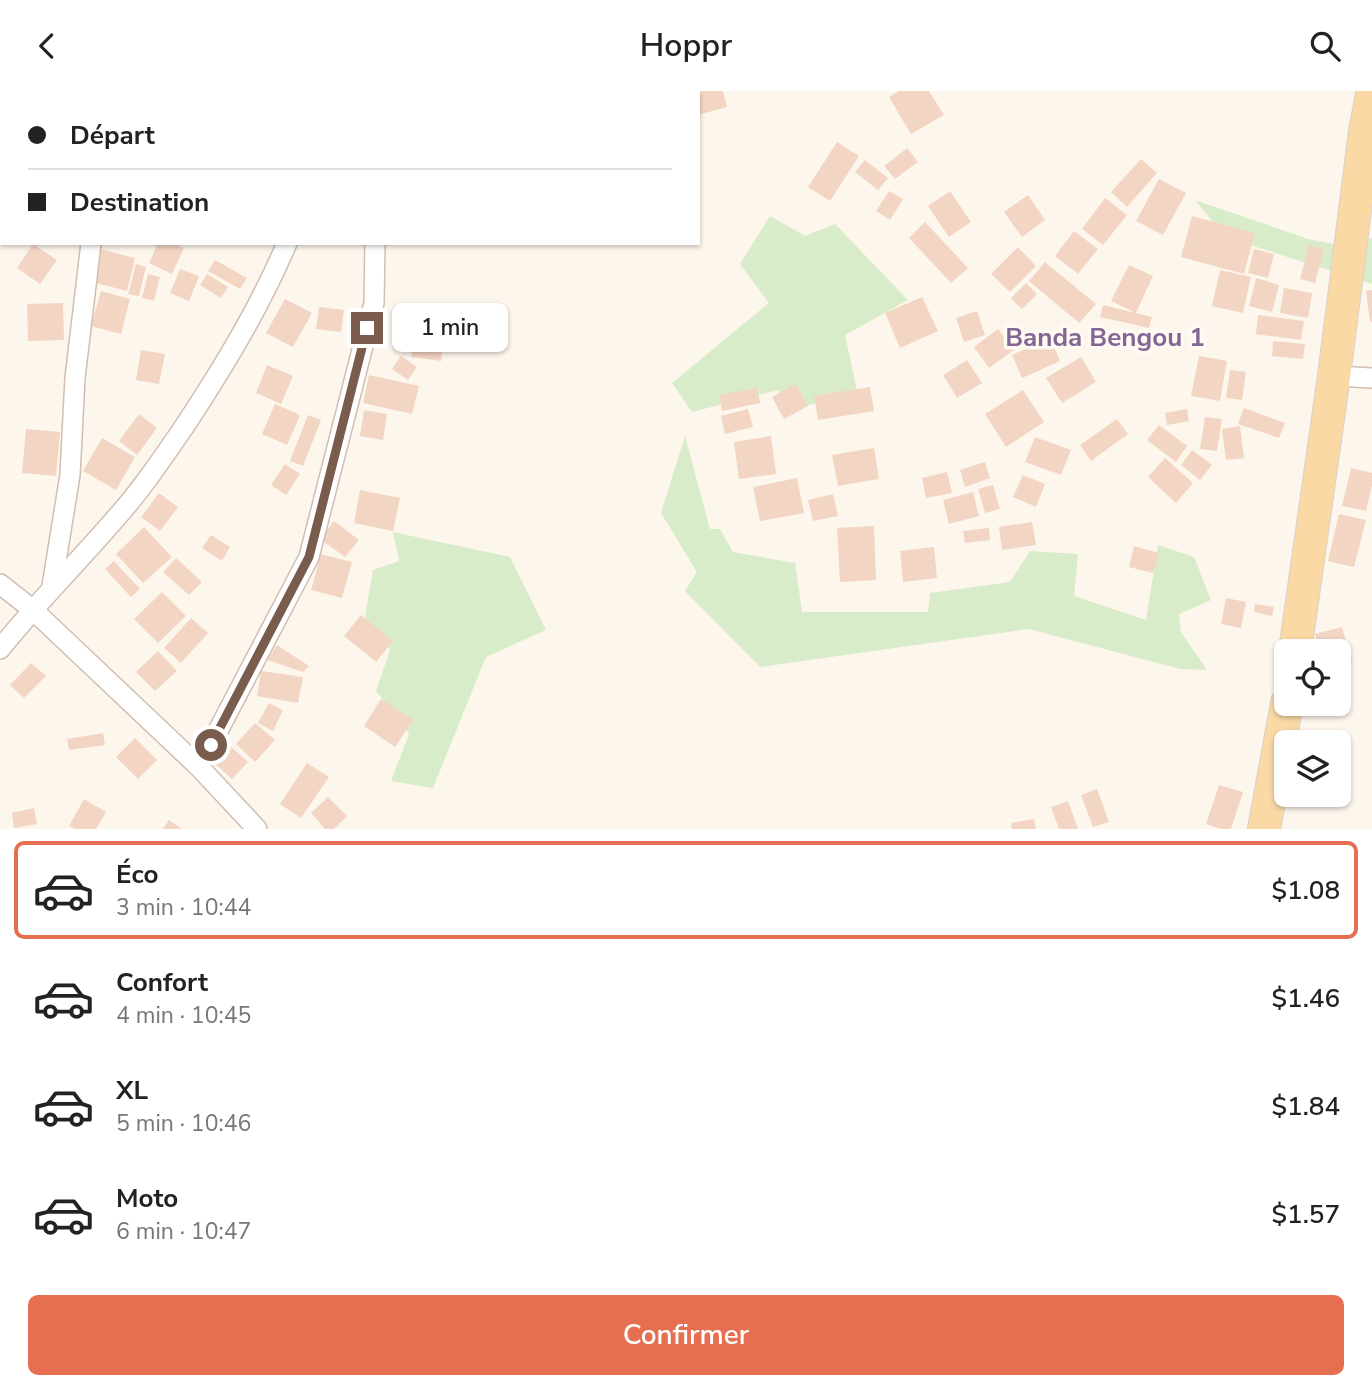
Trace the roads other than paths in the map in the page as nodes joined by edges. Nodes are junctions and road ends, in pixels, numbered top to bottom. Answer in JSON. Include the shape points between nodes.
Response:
{"nodes":[{"id":1,"x":1372,"y":95,"type":"edge"},
{"id":2,"x":91,"y":245,"type":"edge"},
{"id":3,"x":286,"y":245,"type":"edge"},
{"id":4,"x":375,"y":245,"type":"edge"},
{"id":5,"x":1334,"y":376,"type":"junction"},
{"id":6,"x":1372,"y":378,"type":"edge"},
{"id":7,"x":0,"y":584,"type":"edge"},
{"id":8,"x":52,"y":586,"type":"junction"},
{"id":9,"x":32,"y":609,"type":"junction"},
{"id":10,"x":1297,"y":639,"type":"edge"},
{"id":11,"x":0,"y":649,"type":"edge"},
{"id":12,"x":1285,"y":716,"type":"edge"},
{"id":13,"x":199,"y":767,"type":"junction"},
{"id":14,"x":257,"y":829,"type":"edge"},
{"id":15,"x":1264,"y":829,"type":"edge"}],
"edges":[{"from":1,"to":5,"type":"main road"},
{"from":2,"to":8,"type":"street","via":[[75,377],[70,475]]},
{"from":3,"to":8,"type":"street","via":[[267,289],[164,456],[117,517]]},
{"from":4,"to":13,"type":"street","via":[[374,303],[309,557]]},
{"from":5,"to":6,"type":"street"},
{"from":5,"to":10,"type":"main road"},
{"from":7,"to":9,"type":"street"},
{"from":8,"to":9,"type":"street"},
{"from":9,"to":11,"type":"street"},
{"from":9,"to":13,"type":"street"},
{"from":12,"to":15,"type":"main road"},
{"from":13,"to":14,"type":"street"}]}
